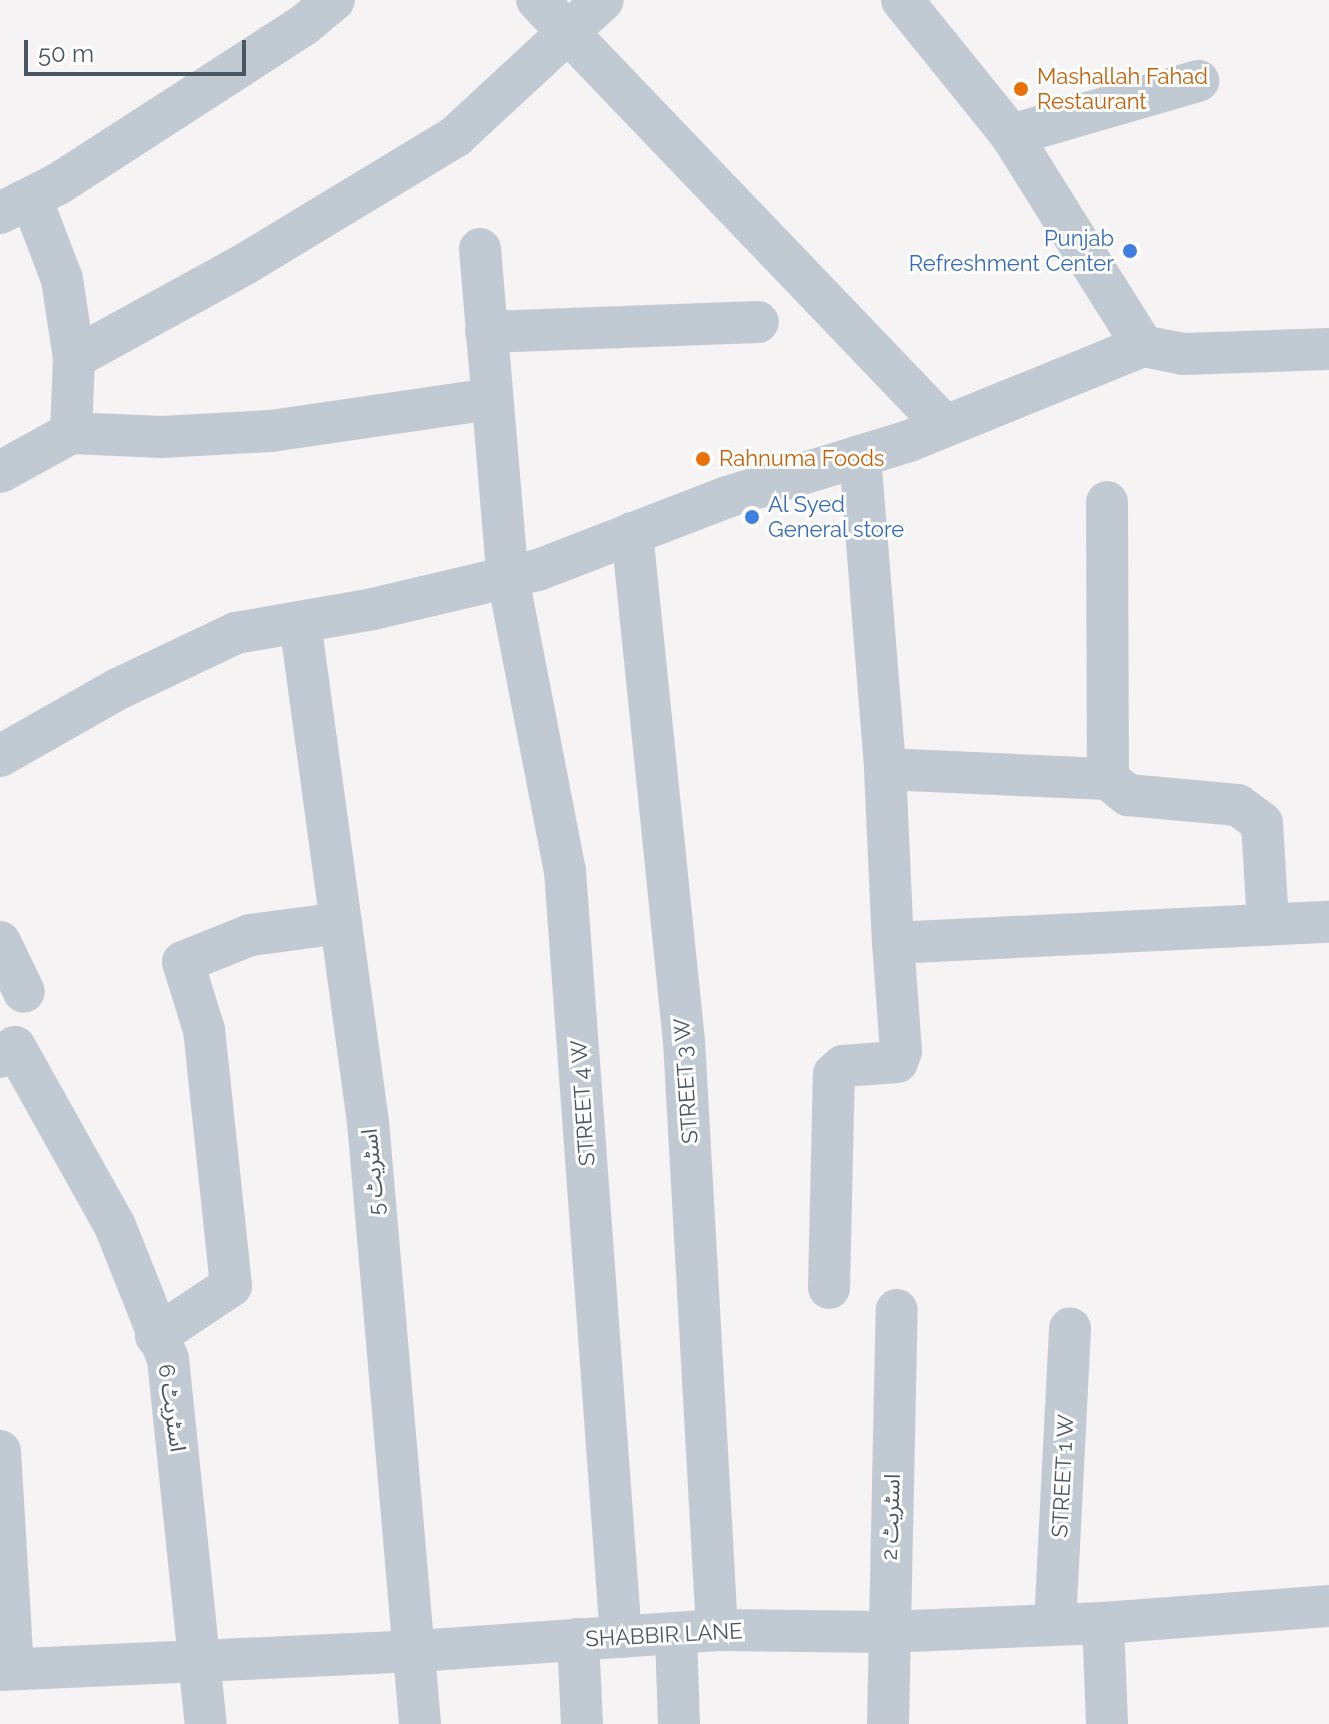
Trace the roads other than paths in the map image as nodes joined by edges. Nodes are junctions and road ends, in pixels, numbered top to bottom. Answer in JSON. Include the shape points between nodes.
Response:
{"nodes":[{"id":1,"x":334,"y":0,"type":"edge"},
{"id":2,"x":537,"y":0,"type":"edge"},
{"id":3,"x":603,"y":0,"type":"edge"},
{"id":4,"x":921,"y":5,"type":"edge"},
{"id":5,"x":571,"y":33,"type":"junction"},
{"id":6,"x":1198,"y":81,"type":"dead end"},
{"id":7,"x":1011,"y":135,"type":"junction"},
{"id":8,"x":16,"y":206,"type":"edge"},
{"id":9,"x":480,"y":249,"type":"dead end"},
{"id":10,"x":758,"y":322,"type":"dead end"},
{"id":11,"x":486,"y":332,"type":"junction"},
{"id":12,"x":1143,"y":346,"type":"junction"},
{"id":13,"x":1329,"y":349,"type":"edge"},
{"id":14,"x":74,"y":358,"type":"junction"},
{"id":15,"x":491,"y":399,"type":"junction"},
{"id":16,"x":945,"y":426,"type":"junction"},
{"id":17,"x":71,"y":433,"type":"junction"},
{"id":18,"x":860,"y":456,"type":"junction"},
{"id":19,"x":0,"y":472,"type":"edge"},
{"id":20,"x":1107,"y":502,"type":"dead end"},
{"id":21,"x":632,"y":533,"type":"junction"},
{"id":22,"x":507,"y":573,"type":"junction"},
{"id":23,"x":300,"y":622,"type":"junction"},
{"id":24,"x":0,"y":756,"type":"edge"},
{"id":25,"x":885,"y":769,"type":"junction"},
{"id":26,"x":1108,"y":779,"type":"junction"},
{"id":27,"x":1329,"y":922,"type":"edge"},
{"id":28,"x":341,"y":923,"type":"junction"},
{"id":29,"x":1268,"y":925,"type":"junction"},
{"id":30,"x":0,"y":942,"type":"edge"},
{"id":31,"x":893,"y":943,"type":"junction"},
{"id":32,"x":24,"y":992,"type":"dead end"},
{"id":33,"x":0,"y":1057,"type":"edge"},
{"id":34,"x":829,"y":1288,"type":"dead end"},
{"id":35,"x":897,"y":1310,"type":"dead end"},
{"id":36,"x":1070,"y":1328,"type":"dead end"},
{"id":37,"x":156,"y":1336,"type":"junction"},
{"id":38,"x":0,"y":1451,"type":"edge"},
{"id":39,"x":1329,"y":1606,"type":"edge"},
{"id":40,"x":1103,"y":1623,"type":"junction"},
{"id":41,"x":1055,"y":1625,"type":"junction"},
{"id":42,"x":717,"y":1630,"type":"junction"},
{"id":43,"x":887,"y":1632,"type":"junction"},
{"id":44,"x":676,"y":1634,"type":"junction"},
{"id":45,"x":621,"y":1637,"type":"junction"},
{"id":46,"x":578,"y":1639,"type":"junction"},
{"id":47,"x":417,"y":1651,"type":"junction"},
{"id":48,"x":202,"y":1657,"type":"junction"},
{"id":49,"x":6,"y":1669,"type":"edge"},
{"id":50,"x":206,"y":1724,"type":"edge"},
{"id":51,"x":420,"y":1724,"type":"edge"},
{"id":52,"x":582,"y":1724,"type":"edge"},
{"id":53,"x":679,"y":1724,"type":"edge"},
{"id":54,"x":888,"y":1724,"type":"edge"},
{"id":55,"x":1107,"y":1724,"type":"edge"}],
"edges":[{"from":1,"to":8,"type":"street","via":[[304,25]]},
{"from":2,"to":5,"type":"street"},
{"from":3,"to":5,"type":"street"},
{"from":4,"to":7,"type":"street"},
{"from":5,"to":14,"type":"street","via":[[456,136],[245,264]]},
{"from":5,"to":16,"type":"street"},
{"from":6,"to":7,"type":"street"},
{"from":7,"to":12,"type":"street"},
{"from":8,"to":14,"type":"street","via":[[62,279]]},
{"from":9,"to":11,"type":"street","name":"STREET 4 W"},
{"from":10,"to":11,"type":"street"},
{"from":11,"to":15,"type":"street","name":"STREET 4 W"},
{"from":12,"to":13,"type":"street","via":[[1184,354]]},
{"from":12,"to":16,"type":"street"},
{"from":14,"to":17,"type":"street"},
{"from":15,"to":17,"type":"street","via":[[271,431],[162,437]]},
{"from":15,"to":22,"type":"street","name":"STREET 4 W"},
{"from":16,"to":18,"type":"street"},
{"from":17,"to":19,"type":"street"},
{"from":18,"to":21,"type":"street"},
{"from":18,"to":25,"type":"street"},
{"from":20,"to":26,"type":"street"},
{"from":21,"to":22,"type":"street","via":[[538,570]]},
{"from":21,"to":42,"type":"street","name":"STREET 3 W","via":[[684,1041]]},
{"from":22,"to":23,"type":"street","via":[[373,609]]},
{"from":22,"to":45,"type":"street","name":"STREET 4 W","via":[[565,871]]},
{"from":23,"to":24,"type":"street","via":[[236,633],[118,689]]},
{"from":23,"to":28,"type":"street","name":"اسٹریٹ 5"},
{"from":25,"to":26,"type":"street"},
{"from":25,"to":31,"type":"street"},
{"from":26,"to":29,"type":"street","via":[[1128,795],[1238,805],[1258,815]]},
{"from":27,"to":29,"type":"street"},
{"from":28,"to":37,"type":"street","via":[[250,935],[183,962],[204,1030],[231,1286]]},
{"from":28,"to":47,"type":"street","name":"اسٹریٹ 5","via":[[368,1122]]},
{"from":29,"to":31,"type":"street"},
{"from":30,"to":32,"type":"street"},
{"from":31,"to":34,"type":"street","via":[[901,1051],[897,1062],[843,1066],[834,1074]]},
{"from":33,"to":37,"type":"street","name":"اسٹریٹ 6","via":[[15,1047],[115,1226]]},
{"from":35,"to":43,"type":"street","name":"اسٹریٹ 2"},
{"from":36,"to":41,"type":"street","name":"STREET 1 W"},
{"from":37,"to":48,"type":"street","name":"اسٹریٹ 6","via":[[168,1359]]},
{"from":38,"to":49,"type":"street"},
{"from":39,"to":40,"type":"street","name":"SHABBIR LANE"},
{"from":40,"to":41,"type":"street","name":"SHABBIR LANE"},
{"from":40,"to":55,"type":"street"},
{"from":41,"to":43,"type":"street","name":"SHABBIR LANE"},
{"from":42,"to":43,"type":"street","name":"SHABBIR LANE"},
{"from":42,"to":44,"type":"street","name":"SHABBIR LANE"},
{"from":43,"to":54,"type":"street","name":"اسٹریٹ 2"},
{"from":44,"to":45,"type":"street","name":"SHABBIR LANE"},
{"from":44,"to":53,"type":"street"},
{"from":45,"to":46,"type":"street","name":"SHABBIR LANE"},
{"from":46,"to":47,"type":"street","name":"SHABBIR LANE"},
{"from":46,"to":52,"type":"street"},
{"from":47,"to":48,"type":"street","name":"SHABBIR LANE"},
{"from":47,"to":51,"type":"street","name":"اسٹریٹ 5"},
{"from":48,"to":49,"type":"street","name":"SHABBIR LANE"},
{"from":48,"to":50,"type":"street","name":"اسٹریٹ 6"}]}
